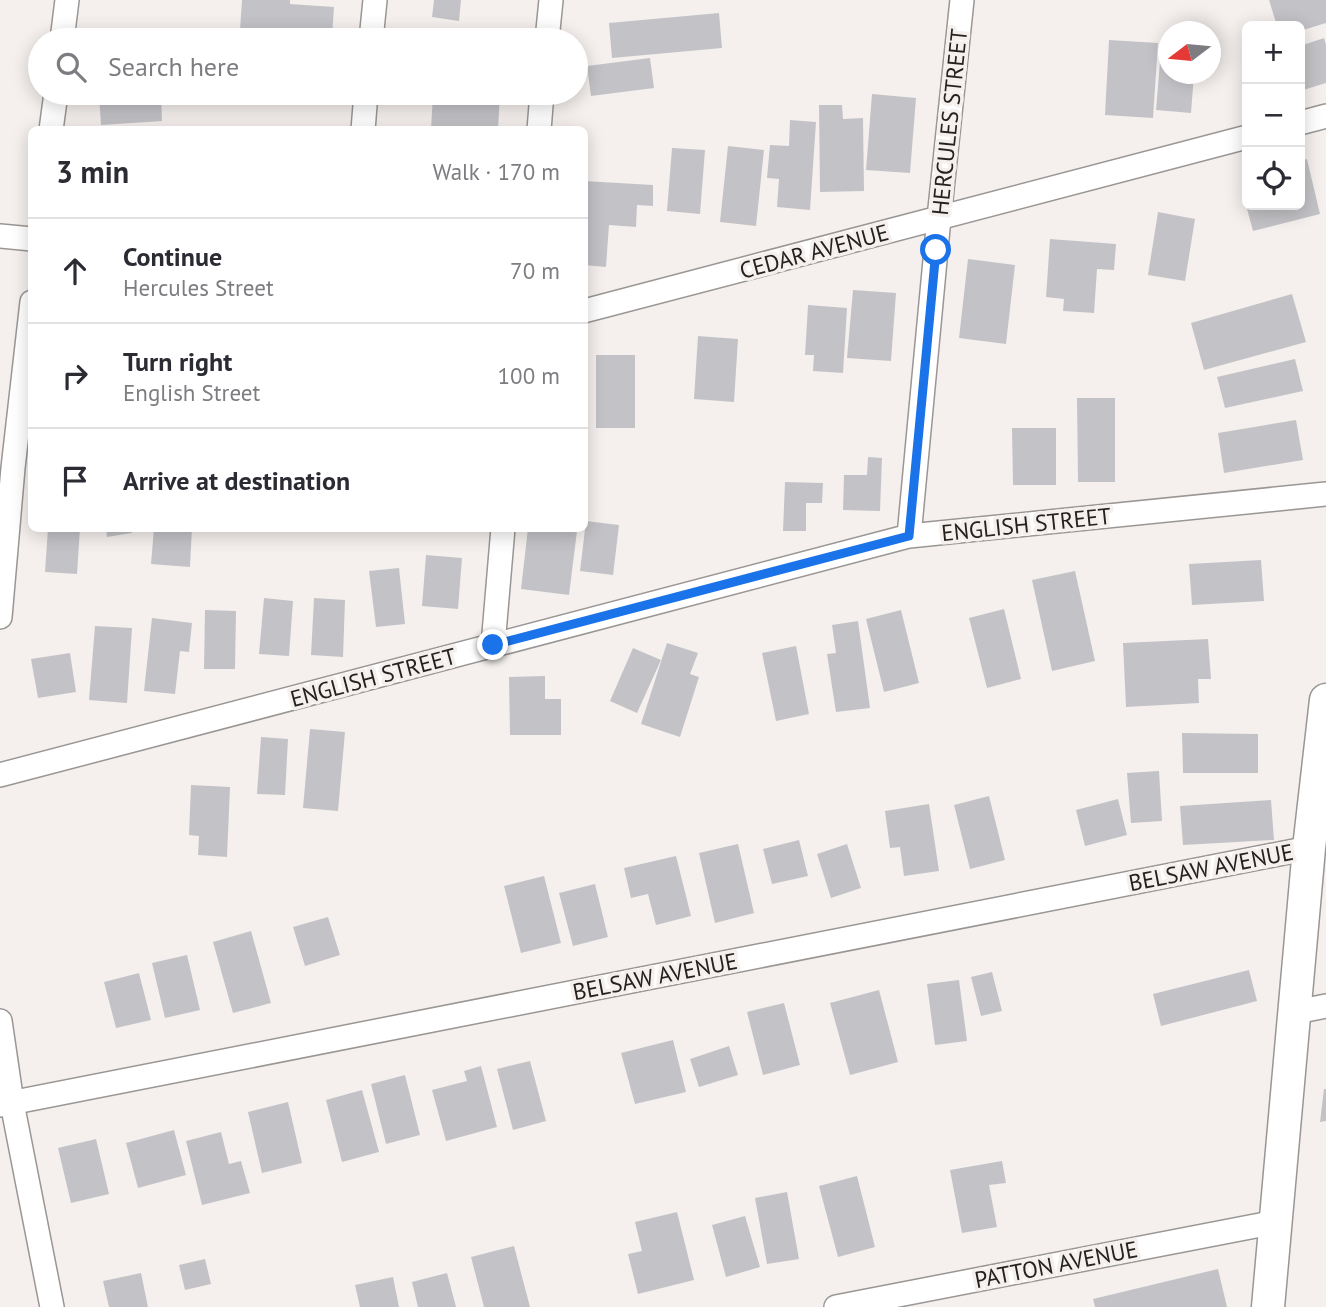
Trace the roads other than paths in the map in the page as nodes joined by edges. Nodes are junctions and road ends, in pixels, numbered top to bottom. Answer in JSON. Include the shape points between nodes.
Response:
{"nodes":[{"id":1,"x":67,"y":0,"type":"edge"},
{"id":2,"x":374,"y":0,"type":"edge"},
{"id":3,"x":551,"y":0,"type":"edge"},
{"id":4,"x":962,"y":0,"type":"edge"},
{"id":5,"x":64,"y":28,"type":"edge"},
{"id":6,"x":372,"y":28,"type":"edge"},
{"id":7,"x":548,"y":28,"type":"edge"},
{"id":8,"x":54,"y":105,"type":"edge"},
{"id":9,"x":365,"y":105,"type":"edge"},
{"id":10,"x":541,"y":105,"type":"edge"},
{"id":11,"x":1326,"y":116,"type":"edge"},
{"id":12,"x":1305,"y":121,"type":"edge"},
{"id":13,"x":52,"y":126,"type":"edge"},
{"id":14,"x":363,"y":126,"type":"edge"},
{"id":15,"x":539,"y":126,"type":"edge"},
{"id":16,"x":1242,"y":137,"type":"edge"},
{"id":17,"x":939,"y":218,"type":"junction"},
{"id":18,"x":0,"y":236,"type":"edge"},
{"id":19,"x":28,"y":239,"type":"edge"},
{"id":20,"x":588,"y":310,"type":"edge"},
{"id":21,"x":28,"y":341,"type":"edge"},
{"id":22,"x":15,"y":468,"type":"edge"},
{"id":23,"x":1326,"y":494,"type":"edge"},
{"id":24,"x":503,"y":532,"type":"edge"},
{"id":25,"x":909,"y":536,"type":"junction"},
{"id":26,"x":0,"y":617,"type":"edge"},
{"id":27,"x":493,"y":645,"type":"junction"},
{"id":28,"x":1326,"y":700,"type":"edge"},
{"id":29,"x":0,"y":775,"type":"edge"},
{"id":30,"x":1310,"y":848,"type":"junction"},
{"id":31,"x":1311,"y":1009,"type":"edge"},
{"id":32,"x":0,"y":1021,"type":"edge"},
{"id":33,"x":6,"y":1104,"type":"edge"},
{"id":34,"x":1276,"y":1222,"type":"junction"},
{"id":35,"x":52,"y":1307,"type":"edge"},
{"id":36,"x":836,"y":1307,"type":"edge"},
{"id":37,"x":1268,"y":1307,"type":"edge"}],
"edges":[{"from":1,"to":5,"type":"street"},
{"from":2,"to":6,"type":"street"},
{"from":3,"to":7,"type":"street"},
{"from":4,"to":17,"type":"street","name":"HERCULES STREET"},
{"from":8,"to":13,"type":"street"},
{"from":9,"to":14,"type":"street"},
{"from":10,"to":15,"type":"street"},
{"from":11,"to":12,"type":"street"},
{"from":16,"to":17,"type":"street","name":"CEDAR AVENUE"},
{"from":17,"to":20,"type":"street","name":"CEDAR AVENUE"},
{"from":17,"to":25,"type":"street","name":"HERCULES STREET"},
{"from":18,"to":19,"type":"street"},
{"from":21,"to":22,"type":"street"},
{"from":22,"to":26,"type":"street"},
{"from":23,"to":25,"type":"street","name":"ENGLISH STREET"},
{"from":24,"to":27,"type":"street"},
{"from":25,"to":27,"type":"street","name":"ENGLISH STREET"},
{"from":27,"to":29,"type":"street","name":"ENGLISH STREET"},
{"from":28,"to":30,"type":"main road"},
{"from":30,"to":31,"type":"main road"},
{"from":30,"to":33,"type":"street","name":"BELSAW AVENUE"},
{"from":31,"to":34,"type":"main road"},
{"from":32,"to":33,"type":"street"},
{"from":33,"to":35,"type":"street"},
{"from":34,"to":36,"type":"street","name":"PATTON AVENUE"},
{"from":34,"to":37,"type":"main road"}]}
